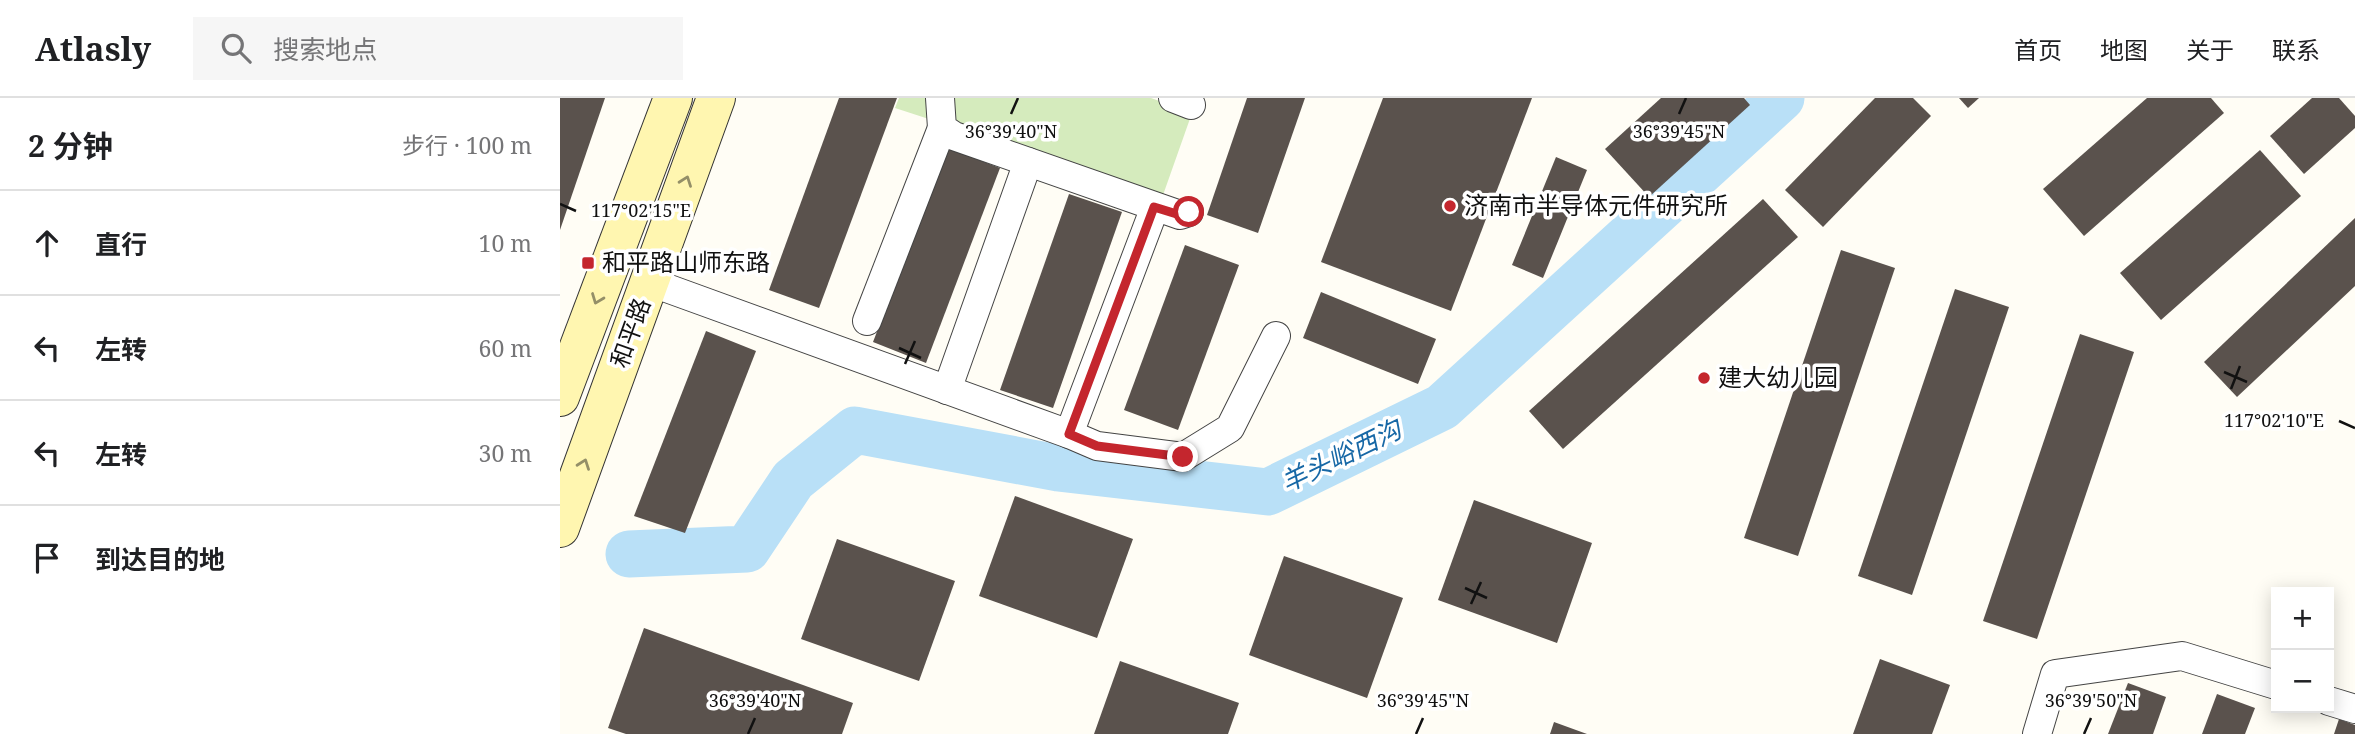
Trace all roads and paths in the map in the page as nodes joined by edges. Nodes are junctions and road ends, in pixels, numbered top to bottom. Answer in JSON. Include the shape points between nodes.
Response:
{"nodes":[{"id":1,"x":673,"y":98,"type":"edge"},
{"id":2,"x":716,"y":98,"type":"edge"},
{"id":3,"x":940,"y":98,"type":"edge"},
{"id":4,"x":942,"y":128,"type":"junction"},
{"id":5,"x":1028,"y":162,"type":"junction"},
{"id":6,"x":1154,"y":207,"type":"junction"},
{"id":7,"x":1189,"y":212,"type":"dead end"},
{"id":8,"x":650,"y":282,"type":"junction"},
{"id":9,"x":867,"y":320,"type":"dead end"},
{"id":10,"x":1276,"y":336,"type":"dead end"},
{"id":11,"x":564,"y":375,"type":"edge"},
{"id":12,"x":947,"y":390,"type":"junction"},
{"id":13,"x":1069,"y":434,"type":"junction"},
{"id":14,"x":560,"y":528,"type":"edge"},
{"id":15,"x":2271,"y":683,"type":"edge"},
{"id":16,"x":2334,"y":703,"type":"edge"},
{"id":17,"x":2355,"y":709,"type":"edge"},
{"id":18,"x":2037,"y":734,"type":"edge"}],
"edges":[{"from":1,"to":11,"type":"main road","name":"和平路","one_way":true},
{"from":8,"to":2,"type":"main road","name":"和平路","one_way":true},
{"from":3,"to":4,"type":"street"},
{"from":4,"to":5,"type":"street"},
{"from":4,"to":9,"type":"street"},
{"from":5,"to":6,"type":"street"},
{"from":5,"to":12,"type":"street"},
{"from":6,"to":7,"type":"street","via":[[1180,215]]},
{"from":6,"to":13,"type":"street"},
{"from":8,"to":12,"type":"street"},
{"from":14,"to":8,"type":"main road","name":"和平路","one_way":true},
{"from":10,"to":13,"type":"street","via":[[1230,428],[1183,457],[1097,446]]},
{"from":12,"to":13,"type":"street"},
{"from":15,"to":18,"type":"street","via":[[2182,656],[2055,674]]},
{"from":16,"to":17,"type":"street"}]}
